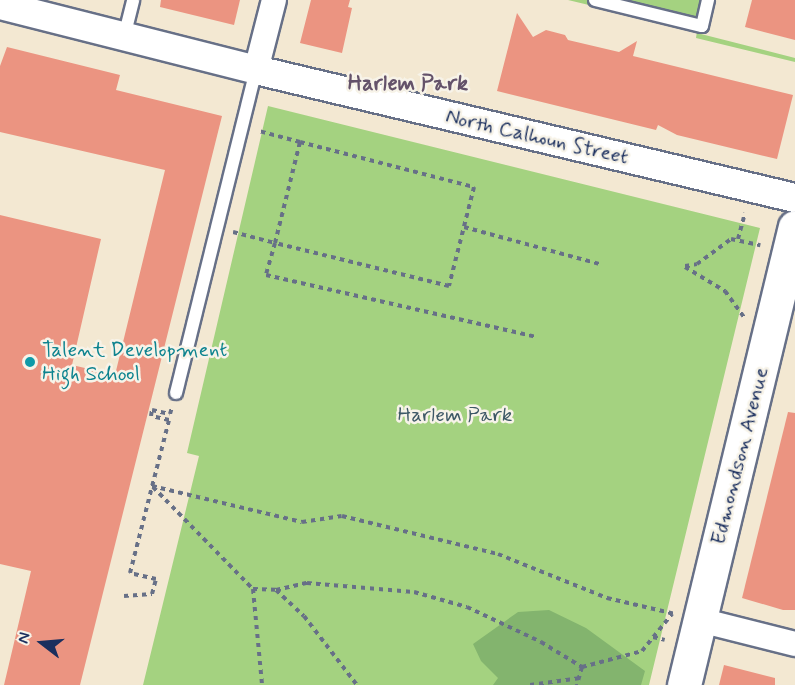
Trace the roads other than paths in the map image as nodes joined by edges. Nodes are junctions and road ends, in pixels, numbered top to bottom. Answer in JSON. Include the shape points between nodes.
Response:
{"nodes":[{"id":1,"x":133,"y":0,"type":"edge"},
{"id":2,"x":274,"y":0,"type":"edge"},
{"id":3,"x":595,"y":0,"type":"edge"},
{"id":4,"x":708,"y":0,"type":"edge"},
{"id":5,"x":5,"y":4,"type":"edge"},
{"id":6,"x":124,"y":37,"type":"junction"},
{"id":7,"x":256,"y":70,"type":"junction"},
{"id":8,"x":795,"y":198,"type":"edge"},
{"id":9,"x":795,"y":227,"type":"edge"},
{"id":10,"x":176,"y":393,"type":"road end"},
{"id":11,"x":686,"y":617,"type":"junction"},
{"id":12,"x":795,"y":644,"type":"edge"},
{"id":13,"x":684,"y":685,"type":"edge"}],
"edges":[{"from":1,"to":6,"type":"lane"},
{"from":2,"to":7,"type":"street"},
{"from":3,"to":4,"type":"lane","via":[[702,26]]},
{"from":5,"to":6,"type":"street","name":"North Calhoun Street"},
{"from":6,"to":7,"type":"street","name":"North Calhoun Street"},
{"from":7,"to":8,"type":"street","name":"North Calhoun Street"},
{"from":7,"to":10,"type":"lane"},
{"from":9,"to":11,"type":"main road","name":"Edmondson Avenue"},
{"from":11,"to":12,"type":"street"},
{"from":11,"to":13,"type":"main road","name":"Edmondson Avenue"}]}
